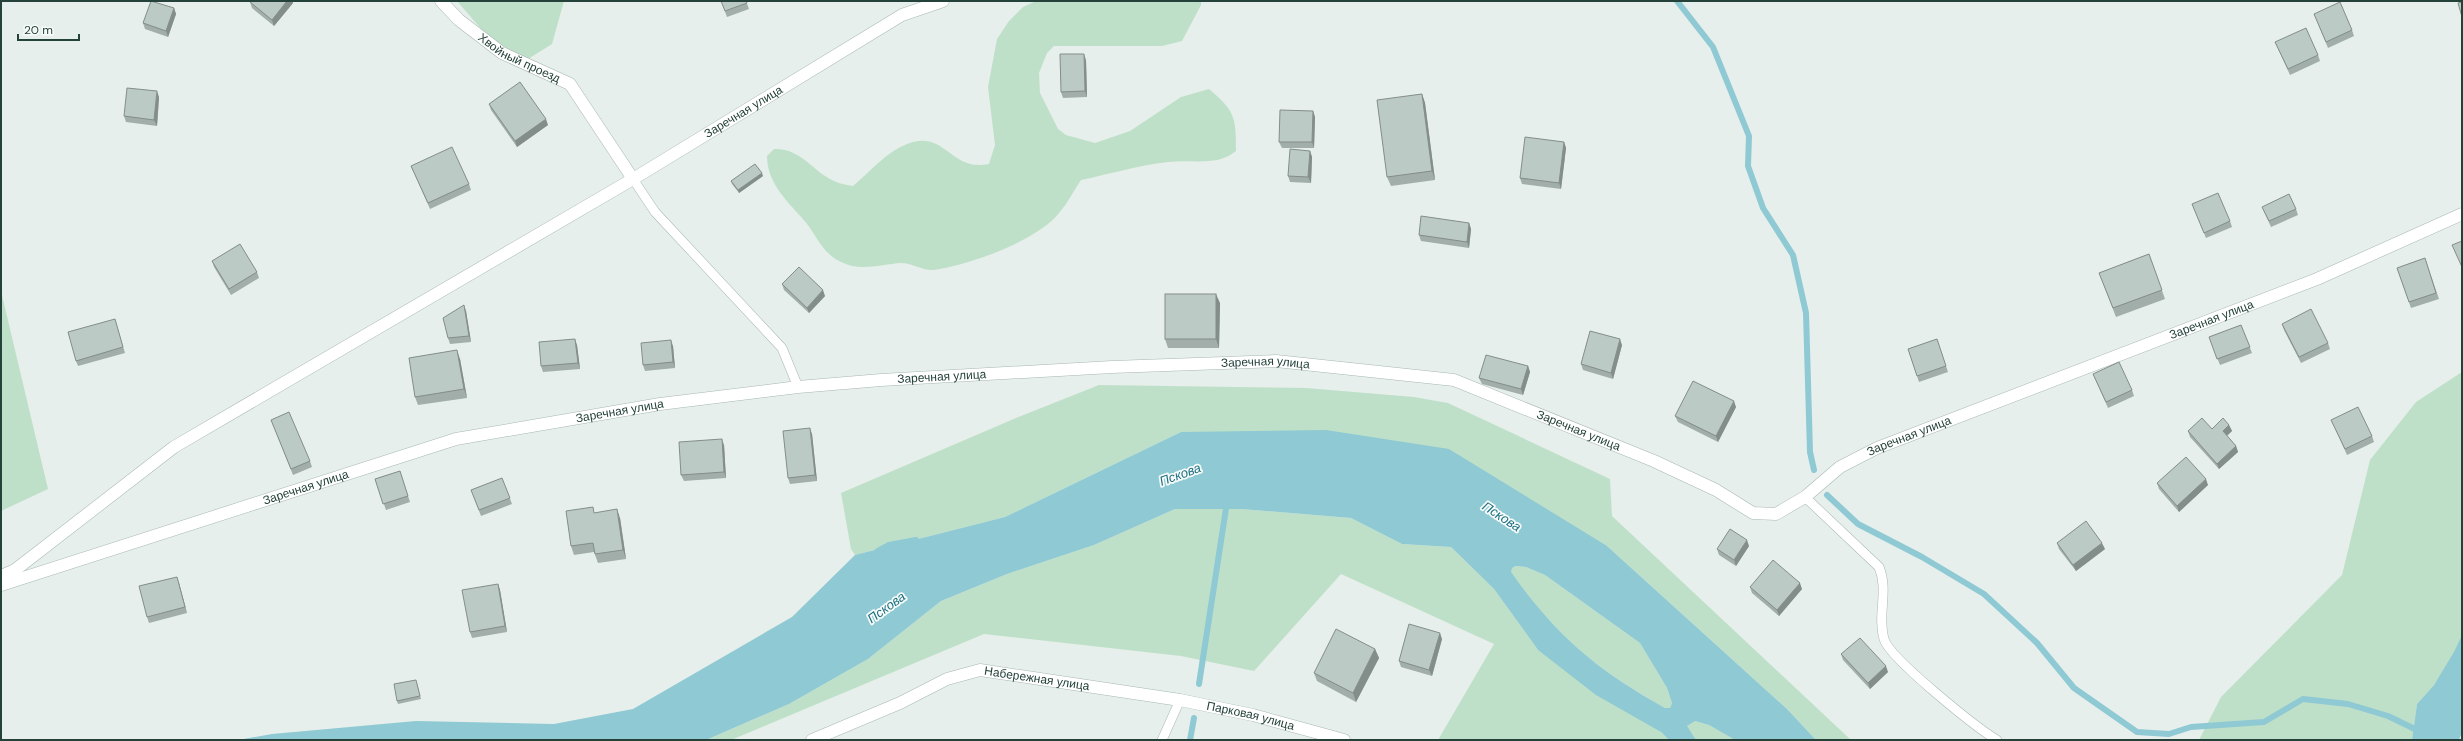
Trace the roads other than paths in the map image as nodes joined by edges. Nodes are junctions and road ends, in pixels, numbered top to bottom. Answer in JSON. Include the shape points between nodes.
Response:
{"nodes":[{"id":1,"x":441,"y":1,"type":"edge"},
{"id":2,"x":943,"y":1,"type":"edge"},
{"id":3,"x":633,"y":179,"type":"junction"},
{"id":4,"x":2462,"y":214,"type":"edge"},
{"id":5,"x":798,"y":387,"type":"junction"},
{"id":6,"x":1805,"y":497,"type":"junction"},
{"id":7,"x":1,"y":576,"type":"edge"},
{"id":8,"x":1,"y":585,"type":"edge"},
{"id":9,"x":1180,"y":700,"type":"junction"},
{"id":10,"x":812,"y":740,"type":"edge"},
{"id":11,"x":1162,"y":740,"type":"edge"},
{"id":12,"x":1344,"y":740,"type":"edge"},
{"id":13,"x":1997,"y":740,"type":"edge"}],
"edges":[{"from":1,"to":3,"type":"street","name":"Хвойный проезд","via":[[459,20],[502,53],[570,84]]},
{"from":2,"to":3,"type":"street","name":"Заречная улица","via":[[902,15]]},
{"from":3,"to":5,"type":"lane","via":[[655,212],[782,348]]},
{"from":3,"to":7,"type":"street","name":"Заречная улица","via":[[174,447],[15,570]]},
{"from":4,"to":6,"type":"street","name":"Заречная улица","via":[[2317,279],[1877,448],[1840,467]]},
{"from":5,"to":6,"type":"street","name":"Заречная улица","via":[[1088,368],[1276,361],[1439,378],[1454,380],[1654,461],[1716,490],[1753,513],[1776,514]]},
{"from":5,"to":8,"type":"street","name":"Заречная улица","via":[[660,404],[456,439]]},
{"from":6,"to":13,"type":"lane","via":[[1879,567],[1884,580],[1880,621],[1884,641],[1918,677]]},
{"from":9,"to":10,"type":"street","name":"Набережная улица","via":[[980,670],[947,680]]},
{"from":9,"to":11,"type":"lane"},
{"from":9,"to":12,"type":"street","name":"Парковая улица","via":[[1253,715]]}]}
